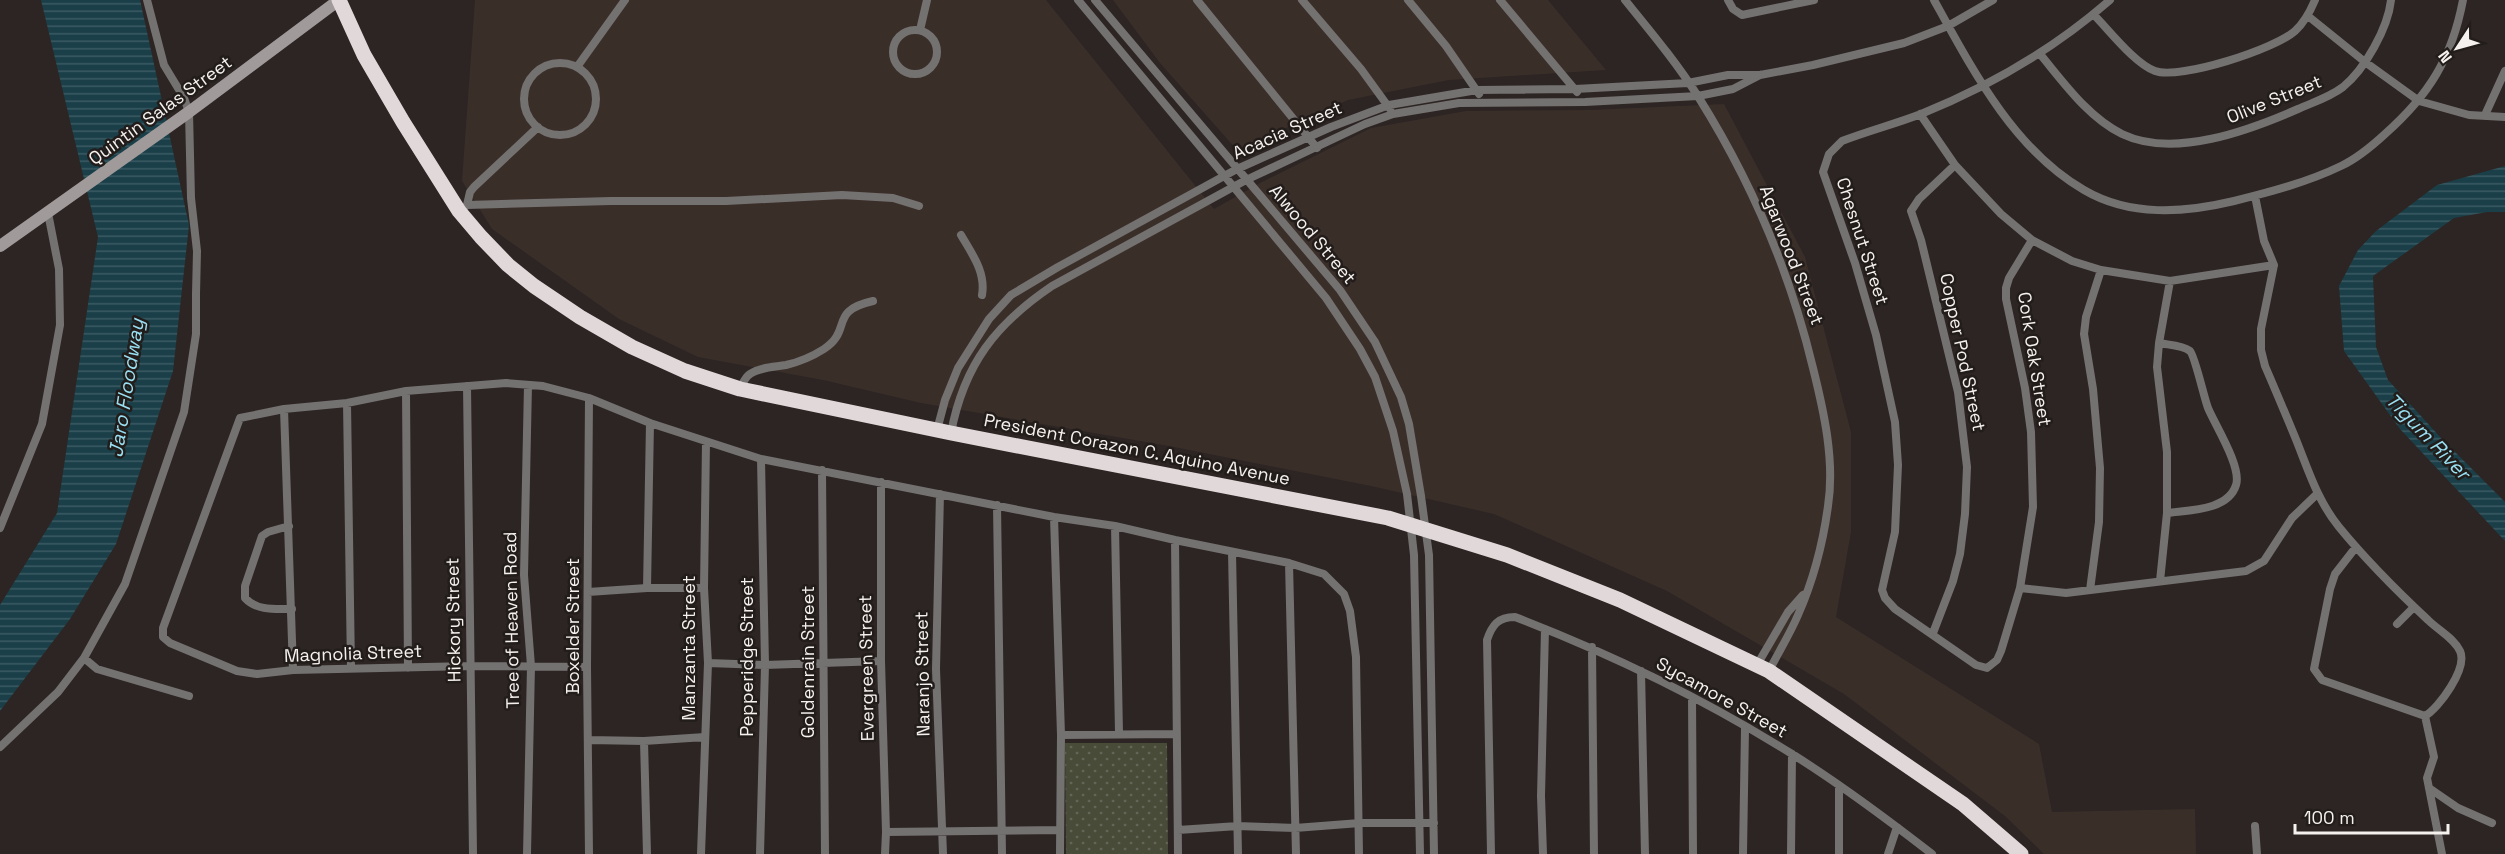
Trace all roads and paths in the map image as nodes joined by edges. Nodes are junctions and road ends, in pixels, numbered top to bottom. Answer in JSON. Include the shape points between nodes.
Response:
{"nodes":[{"id":1,"x":147,"y":0,"type":"edge"},
{"id":2,"x":339,"y":0,"type":"edge"},
{"id":3,"x":625,"y":0,"type":"edge"},
{"id":4,"x":927,"y":0,"type":"edge"},
{"id":5,"x":1078,"y":0,"type":"edge"},
{"id":6,"x":1095,"y":0,"type":"edge"},
{"id":7,"x":1197,"y":0,"type":"edge"},
{"id":8,"x":1302,"y":0,"type":"edge"},
{"id":9,"x":1408,"y":0,"type":"edge"},
{"id":10,"x":1500,"y":0,"type":"edge"},
{"id":11,"x":1625,"y":0,"type":"edge"},
{"id":12,"x":1728,"y":0,"type":"edge"},
{"id":13,"x":1814,"y":0,"type":"edge"},
{"id":14,"x":1934,"y":0,"type":"edge"},
{"id":15,"x":1993,"y":0,"type":"edge"},
{"id":16,"x":2110,"y":0,"type":"edge"},
{"id":17,"x":2315,"y":0,"type":"edge"},
{"id":18,"x":2391,"y":0,"type":"edge"},
{"id":19,"x":2463,"y":0,"type":"edge"},
{"id":20,"x":1795,"y":2,"type":"edge"},
{"id":21,"x":2094,"y":15,"type":"junction"},
{"id":22,"x":2308,"y":16,"type":"junction"},
{"id":23,"x":1948,"y":26,"type":"junction"},
{"id":24,"x":920,"y":30,"type":"junction"},
{"id":25,"x":2040,"y":54,"type":"junction"},
{"id":26,"x":2365,"y":62,"type":"junction"},
{"id":27,"x":577,"y":67,"type":"junction"},
{"id":28,"x":2505,"y":71,"type":"edge"},
{"id":29,"x":1760,"y":75,"type":"junction"},
{"id":30,"x":1688,"y":83,"type":"junction"},
{"id":31,"x":1984,"y":86,"type":"junction"},
{"id":32,"x":1575,"y":89,"type":"junction"},
{"id":33,"x":1477,"y":90,"type":"junction"},
{"id":34,"x":1698,"y":96,"type":"junction"},
{"id":35,"x":2420,"y":101,"type":"junction"},
{"id":36,"x":1585,"y":102,"type":"junction"},
{"id":37,"x":1482,"y":103,"type":"junction"},
{"id":38,"x":1389,"y":105,"type":"junction"},
{"id":39,"x":1394,"y":114,"type":"junction"},
{"id":40,"x":1920,"y":114,"type":"junction"},
{"id":41,"x":184,"y":115,"type":"junction"},
{"id":42,"x":2485,"y":115,"type":"junction"},
{"id":43,"x":2505,"y":117,"type":"edge"},
{"id":44,"x":538,"y":128,"type":"junction"},
{"id":45,"x":1309,"y":136,"type":"junction"},
{"id":46,"x":1317,"y":148,"type":"junction"},
{"id":47,"x":1955,"y":165,"type":"junction"},
{"id":48,"x":1237,"y":169,"type":"junction"},
{"id":49,"x":1226,"y":176,"type":"junction"},
{"id":50,"x":1246,"y":180,"type":"junction"},
{"id":51,"x":1234,"y":186,"type":"junction"},
{"id":52,"x":2255,"y":196,"type":"junction"},
{"id":53,"x":918,"y":206,"type":"dead end"},
{"id":54,"x":463,"y":208,"type":"junction"},
{"id":55,"x":53,"y":209,"type":"junction"},
{"id":56,"x":961,"y":235,"type":"dead end"},
{"id":57,"x":2032,"y":240,"type":"junction"},
{"id":58,"x":0,"y":246,"type":"edge"},
{"id":59,"x":2274,"y":266,"type":"junction"},
{"id":60,"x":2101,"y":270,"type":"junction"},
{"id":61,"x":2170,"y":281,"type":"junction"},
{"id":62,"x":982,"y":295,"type":"dead end"},
{"id":63,"x":873,"y":301,"type":"dead end"},
{"id":64,"x":2159,"y":343,"type":"junction"},
{"id":65,"x":528,"y":385,"type":"junction"},
{"id":66,"x":467,"y":386,"type":"junction"},
{"id":67,"x":740,"y":389,"type":"junction"},
{"id":68,"x":406,"y":392,"type":"junction"},
{"id":69,"x":589,"y":398,"type":"junction"},
{"id":70,"x":346,"y":403,"type":"junction"},
{"id":71,"x":285,"y":409,"type":"junction"},
{"id":72,"x":650,"y":423,"type":"junction"},
{"id":73,"x":944,"y":431,"type":"junction"},
{"id":74,"x":706,"y":442,"type":"junction"},
{"id":75,"x":761,"y":459,"type":"junction"},
{"id":76,"x":822,"y":470,"type":"junction"},
{"id":77,"x":881,"y":482,"type":"junction"},
{"id":78,"x":940,"y":494,"type":"junction"},
{"id":79,"x":2317,"y":494,"type":"junction"},
{"id":80,"x":998,"y":504,"type":"junction"},
{"id":81,"x":2167,"y":513,"type":"junction"},
{"id":82,"x":1054,"y":517,"type":"junction"},
{"id":83,"x":289,"y":526,"type":"junction"},
{"id":84,"x":1114,"y":526,"type":"junction"},
{"id":85,"x":1419,"y":527,"type":"junction"},
{"id":86,"x":0,"y":528,"type":"edge"},
{"id":87,"x":1175,"y":540,"type":"junction"},
{"id":88,"x":2356,"y":547,"type":"junction"},
{"id":89,"x":1232,"y":552,"type":"junction"},
{"id":90,"x":1289,"y":563,"type":"junction"},
{"id":91,"x":2160,"y":581,"type":"junction"},
{"id":92,"x":647,"y":588,"type":"junction"},
{"id":93,"x":704,"y":588,"type":"junction"},
{"id":94,"x":2020,"y":588,"type":"junction"},
{"id":95,"x":1807,"y":590,"type":"junction"},
{"id":96,"x":2090,"y":590,"type":"junction"},
{"id":97,"x":588,"y":592,"type":"junction"},
{"id":98,"x":2414,"y":607,"type":"junction"},
{"id":99,"x":292,"y":609,"type":"junction"},
{"id":100,"x":2397,"y":624,"type":"dead end"},
{"id":101,"x":1545,"y":629,"type":"junction"},
{"id":102,"x":1933,"y":633,"type":"junction"},
{"id":103,"x":1592,"y":648,"type":"junction"},
{"id":104,"x":84,"y":658,"type":"junction"},
{"id":105,"x":881,"y":661,"type":"junction"},
{"id":106,"x":823,"y":662,"type":"junction"},
{"id":107,"x":708,"y":663,"type":"junction"},
{"id":108,"x":765,"y":665,"type":"junction"},
{"id":109,"x":470,"y":666,"type":"junction"},
{"id":110,"x":531,"y":666,"type":"junction"},
{"id":111,"x":587,"y":667,"type":"junction"},
{"id":112,"x":351,"y":668,"type":"junction"},
{"id":113,"x":408,"y":668,"type":"junction"},
{"id":114,"x":1762,"y":668,"type":"junction"},
{"id":115,"x":293,"y":670,"type":"junction"},
{"id":116,"x":1641,"y":671,"type":"junction"},
{"id":117,"x":189,"y":696,"type":"dead end"},
{"id":118,"x":1692,"y":697,"type":"junction"},
{"id":119,"x":2425,"y":716,"type":"junction"},
{"id":120,"x":1745,"y":728,"type":"junction"},
{"id":121,"x":1119,"y":734,"type":"junction"},
{"id":122,"x":1175,"y":734,"type":"junction"},
{"id":123,"x":1061,"y":735,"type":"junction"},
{"id":124,"x":705,"y":737,"type":"junction"},
{"id":125,"x":589,"y":741,"type":"junction"},
{"id":126,"x":644,"y":741,"type":"junction"},
{"id":127,"x":0,"y":747,"type":"edge"},
{"id":128,"x":1792,"y":754,"type":"junction"},
{"id":129,"x":1839,"y":786,"type":"junction"},
{"id":130,"x":2429,"y":788,"type":"junction"},
{"id":131,"x":1419,"y":822,"type":"junction"},
{"id":132,"x":1360,"y":823,"type":"junction"},
{"id":133,"x":1434,"y":823,"type":"junction"},
{"id":134,"x":2492,"y":823,"type":"dead end"},
{"id":135,"x":1238,"y":826,"type":"junction"},
{"id":136,"x":2255,"y":826,"type":"dead end"},
{"id":137,"x":1897,"y":827,"type":"junction"},
{"id":138,"x":1295,"y":828,"type":"junction"},
{"id":139,"x":1002,"y":830,"type":"junction"},
{"id":140,"x":1060,"y":830,"type":"junction"},
{"id":141,"x":1178,"y":830,"type":"junction"},
{"id":142,"x":943,"y":831,"type":"junction"},
{"id":143,"x":886,"y":832,"type":"junction"},
{"id":144,"x":473,"y":854,"type":"edge"},
{"id":145,"x":526,"y":854,"type":"edge"},
{"id":146,"x":589,"y":854,"type":"edge"},
{"id":147,"x":647,"y":854,"type":"edge"},
{"id":148,"x":701,"y":854,"type":"edge"},
{"id":149,"x":760,"y":854,"type":"edge"},
{"id":150,"x":825,"y":854,"type":"edge"},
{"id":151,"x":885,"y":854,"type":"edge"},
{"id":152,"x":943,"y":854,"type":"edge"},
{"id":153,"x":1002,"y":854,"type":"edge"},
{"id":154,"x":1060,"y":854,"type":"edge"},
{"id":155,"x":1178,"y":854,"type":"edge"},
{"id":156,"x":1238,"y":854,"type":"edge"},
{"id":157,"x":1296,"y":854,"type":"edge"},
{"id":158,"x":1359,"y":854,"type":"edge"},
{"id":159,"x":1420,"y":854,"type":"edge"},
{"id":160,"x":1434,"y":854,"type":"edge"},
{"id":161,"x":1491,"y":854,"type":"edge"},
{"id":162,"x":1543,"y":854,"type":"edge"},
{"id":163,"x":1594,"y":854,"type":"edge"},
{"id":164,"x":1645,"y":854,"type":"edge"},
{"id":165,"x":1693,"y":854,"type":"edge"},
{"id":166,"x":1743,"y":854,"type":"edge"},
{"id":167,"x":1791,"y":854,"type":"edge"},
{"id":168,"x":1839,"y":854,"type":"edge"},
{"id":169,"x":1888,"y":854,"type":"edge"},
{"id":170,"x":1932,"y":854,"type":"edge"},
{"id":171,"x":2021,"y":854,"type":"edge"},
{"id":172,"x":2256,"y":854,"type":"edge"},
{"id":173,"x":2442,"y":854,"type":"edge"}],
"edges":[{"from":1,"to":41,"type":"street","via":[[164,65],[183,98]]},
{"from":2,"to":41,"type":"main road","name":"Quintin Salas Street"},
{"from":2,"to":54,"type":"highway","name":"President Corazon C. Aquino Avenue","via":[[364,55],[403,122]]},
{"from":3,"to":27,"type":"street"},
{"from":4,"to":24,"type":"street"},
{"from":5,"to":49,"type":"street","name":"Alwood Street"},
{"from":6,"to":48,"type":"street","name":"Alwood Street"},
{"from":7,"to":45,"type":"street"},
{"from":8,"to":38,"type":"street"},
{"from":9,"to":33,"type":"street"},
{"from":10,"to":32,"type":"street"},
{"from":11,"to":30,"type":"street","name":"Agarwood Street"},
{"from":12,"to":20,"type":"street","via":[[1742,15]]},
{"from":13,"to":20,"type":"street"},
{"from":14,"to":23,"type":"street"},
{"from":15,"to":23,"type":"street","name":"Acacia Street"},
{"from":16,"to":21,"type":"street","name":"Chesnut Street"},
{"from":17,"to":22,"type":"street"},
{"from":18,"to":26,"type":"street","name":"Olive Street","via":[[2378,39]]},
{"from":19,"to":35,"type":"street","via":[[2446,57]]},
{"from":21,"to":22,"type":"street","via":[[2140,62],[2167,74],[2269,46],[2294,32]]},
{"from":21,"to":25,"type":"street","name":"Chesnut Street"},
{"from":22,"to":26,"type":"street"},
{"from":23,"to":29,"type":"street","name":"Acacia Street","via":[[1904,43]]},
{"from":23,"to":31,"type":"street"},
{"from":24,"to":24,"type":"street","via":[[906,31],[893,47],[898,67],[912,74],[927,71],[937,60],[937,44]]},
{"from":25,"to":26,"type":"street","name":"Olive Street","via":[[2100,120],[2122,134],[2166,142],[2194,142],[2256,127],[2330,96]]},
{"from":25,"to":31,"type":"street","name":"Chesnut Street"},
{"from":26,"to":35,"type":"street"},
{"from":27,"to":44,"type":"street","via":[[556,63],[545,66],[529,79],[525,89],[526,110]]},
{"from":27,"to":44,"type":"street","via":[[595,92],[593,113],[569,134],[558,135]]},
{"from":28,"to":42,"type":"street"},
{"from":29,"to":30,"type":"street","name":"Acacia Street","via":[[1728,75]]},
{"from":29,"to":34,"type":"street","name":"Acacia Street","via":[[1733,89]]},
{"from":30,"to":32,"type":"street","name":"Acacia Street"},
{"from":30,"to":34,"type":"street","name":"Agarwood Street"},
{"from":31,"to":40,"type":"street","name":"Chesnut Street"},
{"from":31,"to":52,"type":"street","via":[[2040,156],[2086,192],[2152,212]]},
{"from":32,"to":33,"type":"street","name":"Acacia Street"},
{"from":32,"to":36,"type":"street"},
{"from":33,"to":37,"type":"street"},
{"from":33,"to":38,"type":"street","name":"Acacia Street"},
{"from":34,"to":36,"type":"street","name":"Acacia Street"},
{"from":34,"to":95,"type":"street","name":"Agarwood Street","via":[[1751,192],[1775,247],[1806,339],[1822,404],[1830,477],[1828,506]]},
{"from":35,"to":42,"type":"street","via":[[2469,115]]},
{"from":35,"to":52,"type":"street","via":[[2370,148],[2342,165]]},
{"from":36,"to":37,"type":"street","name":"Acacia Street"},
{"from":37,"to":39,"type":"street","name":"Acacia Street"},
{"from":38,"to":39,"type":"street"},
{"from":38,"to":45,"type":"street","name":"Acacia Street"},
{"from":39,"to":46,"type":"street","name":"Acacia Street"},
{"from":40,"to":47,"type":"street"},
{"from":40,"to":102,"type":"street","name":"Chesnut Street","via":[[1842,141],[1829,154],[1823,172],[1876,335],[1895,422],[1895,532],[1882,590],[1889,604]]},
{"from":41,"to":55,"type":"main road","name":"Quintin Salas Street"},
{"from":41,"to":104,"type":"street","via":[[196,294],[195,334],[184,412],[125,584]]},
{"from":42,"to":43,"type":"street"},
{"from":44,"to":54,"type":"street","via":[[477,184]]},
{"from":45,"to":46,"type":"street"},
{"from":45,"to":48,"type":"street","name":"Acacia Street"},
{"from":46,"to":50,"type":"street","name":"Acacia Street"},
{"from":47,"to":57,"type":"street","via":[[2001,214]]},
{"from":47,"to":102,"type":"street","name":"Copper Pod Street","via":[[1911,211],[1958,392],[1967,467],[1960,554]]},
{"from":48,"to":49,"type":"street","name":"Acacia Street"},
{"from":48,"to":50,"type":"street","name":"Alwood Street"},
{"from":49,"to":51,"type":"street","name":"Alwood Street"},
{"from":49,"to":73,"type":"street","name":"Acacia Street","via":[[1011,295],[989,319],[958,368],[945,400]]},
{"from":50,"to":51,"type":"street","name":"Acacia Street"},
{"from":50,"to":85,"type":"street","name":"Alwood Street","via":[[1340,290],[1375,342],[1409,424]]},
{"from":51,"to":73,"type":"street","name":"Acacia Street","via":[[1052,285],[1017,311],[990,340]]},
{"from":51,"to":85,"type":"street","name":"Alwood Street","via":[[1326,298],[1360,349],[1375,377],[1393,431]]},
{"from":52,"to":59,"type":"street","via":[[2264,241]]},
{"from":53,"to":54,"type":"street","via":[[893,198],[842,195]]},
{"from":54,"to":67,"type":"highway","name":"President Corazon C. Aquino Avenue","via":[[508,266],[580,317],[656,359]]},
{"from":55,"to":58,"type":"main road","name":"Quintin Salas Street"},
{"from":55,"to":86,"type":"street","via":[[60,325],[42,424]]},
{"from":56,"to":62,"type":"street","via":[[982,273]]},
{"from":57,"to":60,"type":"street","via":[[2072,261]]},
{"from":57,"to":94,"type":"street","name":"Cork Oak Street","via":[[2006,288],[2031,432],[2033,507]]},
{"from":59,"to":61,"type":"street"},
{"from":59,"to":79,"type":"street","via":[[2265,299],[2261,350]]},
{"from":60,"to":61,"type":"street"},
{"from":60,"to":96,"type":"street","via":[[2084,334],[2100,468],[2099,522]]},
{"from":61,"to":64,"type":"street"},
{"from":63,"to":67,"type":"street","via":[[848,309],[835,340],[824,349],[789,364],[755,371]]},
{"from":64,"to":81,"type":"street","via":[[2157,367],[2167,452]]},
{"from":64,"to":81,"type":"street","via":[[2184,348],[2192,355],[2206,403],[2236,477],[2234,489],[2218,504]]},
{"from":65,"to":66,"type":"street"},
{"from":65,"to":69,"type":"street"},
{"from":65,"to":110,"type":"street","name":"Tree of Heaven Road","via":[[524,575]]},
{"from":66,"to":68,"type":"street"},
{"from":66,"to":109,"type":"street","name":"Hickory Street"},
{"from":67,"to":73,"type":"highway","name":"President Corazon C. Aquino Avenue"},
{"from":68,"to":70,"type":"street"},
{"from":68,"to":113,"type":"street"},
{"from":69,"to":72,"type":"street"},
{"from":69,"to":97,"type":"street","name":"Boxelder Street"},
{"from":70,"to":71,"type":"street"},
{"from":70,"to":112,"type":"street"},
{"from":71,"to":83,"type":"street"},
{"from":71,"to":115,"type":"street","name":"Magnolia Street","via":[[240,418],[163,628],[170,643],[237,671],[257,674]]},
{"from":72,"to":74,"type":"street"},
{"from":72,"to":92,"type":"street"},
{"from":73,"to":85,"type":"highway","name":"President Corazon C. Aquino Avenue"},
{"from":74,"to":75,"type":"street"},
{"from":74,"to":93,"type":"street","name":"Manzanta Street"},
{"from":75,"to":76,"type":"street"},
{"from":75,"to":108,"type":"street","name":"Pepperidge Street"},
{"from":76,"to":77,"type":"street"},
{"from":76,"to":106,"type":"street","name":"Goldenrain Street"},
{"from":77,"to":78,"type":"street"},
{"from":77,"to":105,"type":"street","name":"Evergreen Street"},
{"from":78,"to":80,"type":"street"},
{"from":78,"to":142,"type":"street","name":"Naranjo Street","via":[[936,669]]},
{"from":79,"to":88,"type":"street"},
{"from":79,"to":91,"type":"street","via":[[2292,518],[2271,553],[2255,566],[2230,573]]},
{"from":80,"to":82,"type":"street"},
{"from":80,"to":139,"type":"street"},
{"from":81,"to":91,"type":"street"},
{"from":82,"to":84,"type":"street"},
{"from":82,"to":123,"type":"street"},
{"from":83,"to":99,"type":"street"},
{"from":83,"to":99,"type":"street","via":[[262,536],[245,586],[245,598],[262,608]]},
{"from":84,"to":87,"type":"street"},
{"from":84,"to":121,"type":"street"},
{"from":85,"to":114,"type":"highway","name":"President Corazon C. Aquino Avenue","via":[[1559,574]]},
{"from":85,"to":131,"type":"street"},
{"from":85,"to":133,"type":"street"},
{"from":87,"to":89,"type":"street"},
{"from":87,"to":122,"type":"street"},
{"from":88,"to":98,"type":"street"},
{"from":88,"to":119,"type":"street","via":[[2335,573],[2314,669],[2322,680]]},
{"from":89,"to":90,"type":"street"},
{"from":89,"to":135,"type":"street"},
{"from":90,"to":132,"type":"street","via":[[1324,574],[1344,594],[1350,611],[1356,657]]},
{"from":90,"to":138,"type":"street"},
{"from":91,"to":96,"type":"street"},
{"from":92,"to":93,"type":"street"},
{"from":92,"to":97,"type":"street"},
{"from":93,"to":107,"type":"street","name":"Manzanta Street"},
{"from":94,"to":96,"type":"street","via":[[2051,593]]},
{"from":94,"to":102,"type":"street","name":"Cork Oak Street","via":[[2001,651],[1987,668],[1976,665]]},
{"from":95,"to":114,"type":"street","name":"Agarwood Street","via":[[1798,616]]},
{"from":95,"to":114,"type":"street","name":"Agarwood Street","via":[[1788,612]]},
{"from":97,"to":111,"type":"street","name":"Boxelder Street"},
{"from":98,"to":100,"type":"street"},
{"from":98,"to":119,"type":"street","via":[[2456,645],[2462,660],[2440,702]]},
{"from":99,"to":115,"type":"street"},
{"from":101,"to":103,"type":"street","name":"Sycamore Street"},
{"from":101,"to":161,"type":"street","name":"Sycamore Street","via":[[1505,617],[1491,628],[1487,640]]},
{"from":101,"to":162,"type":"street"},
{"from":103,"to":116,"type":"street","name":"Sycamore Street"},
{"from":103,"to":163,"type":"street"},
{"from":104,"to":117,"type":"street","via":[[97,669]]},
{"from":104,"to":127,"type":"street","via":[[58,692]]},
{"from":105,"to":106,"type":"street"},
{"from":105,"to":143,"type":"street","name":"Evergreen Street"},
{"from":106,"to":108,"type":"street"},
{"from":106,"to":150,"type":"street","name":"Goldenrain Street"},
{"from":107,"to":108,"type":"street"},
{"from":107,"to":124,"type":"street","name":"Manzanta Street"},
{"from":108,"to":149,"type":"street","name":"Pepperidge Street"},
{"from":109,"to":110,"type":"street","name":"Magnolia Street"},
{"from":109,"to":113,"type":"street","name":"Magnolia Street"},
{"from":109,"to":144,"type":"street","name":"Hickory Street"},
{"from":110,"to":111,"type":"street","name":"Magnolia Street"},
{"from":110,"to":145,"type":"street","name":"Tree of Heaven Road"},
{"from":111,"to":125,"type":"street","name":"Boxelder Street"},
{"from":112,"to":113,"type":"street","name":"Magnolia Street"},
{"from":112,"to":115,"type":"street","name":"Magnolia Street"},
{"from":114,"to":171,"type":"highway","name":"President Corazon C. Aquino Avenue","via":[[1963,804]]},
{"from":116,"to":118,"type":"street","name":"Sycamore Street"},
{"from":116,"to":164,"type":"street"},
{"from":118,"to":120,"type":"street","name":"Sycamore Street"},
{"from":118,"to":165,"type":"street"},
{"from":119,"to":130,"type":"street","via":[[2433,757],[2427,778]]},
{"from":120,"to":128,"type":"street","name":"Sycamore Street"},
{"from":120,"to":166,"type":"street"},
{"from":121,"to":122,"type":"street"},
{"from":121,"to":123,"type":"street"},
{"from":122,"to":141,"type":"street"},
{"from":123,"to":140,"type":"street"},
{"from":124,"to":126,"type":"street"},
{"from":124,"to":148,"type":"street","name":"Manzanta Street"},
{"from":125,"to":126,"type":"street"},
{"from":125,"to":146,"type":"street","name":"Boxelder Street"},
{"from":126,"to":147,"type":"street"},
{"from":128,"to":129,"type":"street","name":"Sycamore Street"},
{"from":128,"to":167,"type":"street"},
{"from":129,"to":137,"type":"street","name":"Sycamore Street"},
{"from":129,"to":168,"type":"street"},
{"from":130,"to":134,"type":"street","via":[[2458,808]]},
{"from":130,"to":173,"type":"street"},
{"from":131,"to":132,"type":"street"},
{"from":131,"to":133,"type":"street"},
{"from":131,"to":159,"type":"street"},
{"from":132,"to":138,"type":"street"},
{"from":132,"to":158,"type":"street"},
{"from":133,"to":160,"type":"street"},
{"from":135,"to":138,"type":"street"},
{"from":135,"to":141,"type":"street"},
{"from":135,"to":156,"type":"street"},
{"from":136,"to":172,"type":"street"},
{"from":137,"to":169,"type":"street"},
{"from":137,"to":170,"type":"street","name":"Sycamore Street"},
{"from":138,"to":157,"type":"street"},
{"from":139,"to":140,"type":"street"},
{"from":139,"to":142,"type":"street"},
{"from":139,"to":153,"type":"street"},
{"from":140,"to":154,"type":"street"},
{"from":141,"to":155,"type":"street"},
{"from":142,"to":143,"type":"street"},
{"from":142,"to":152,"type":"street","name":"Naranjo Street"},
{"from":143,"to":151,"type":"street","name":"Evergreen Street"}]}
